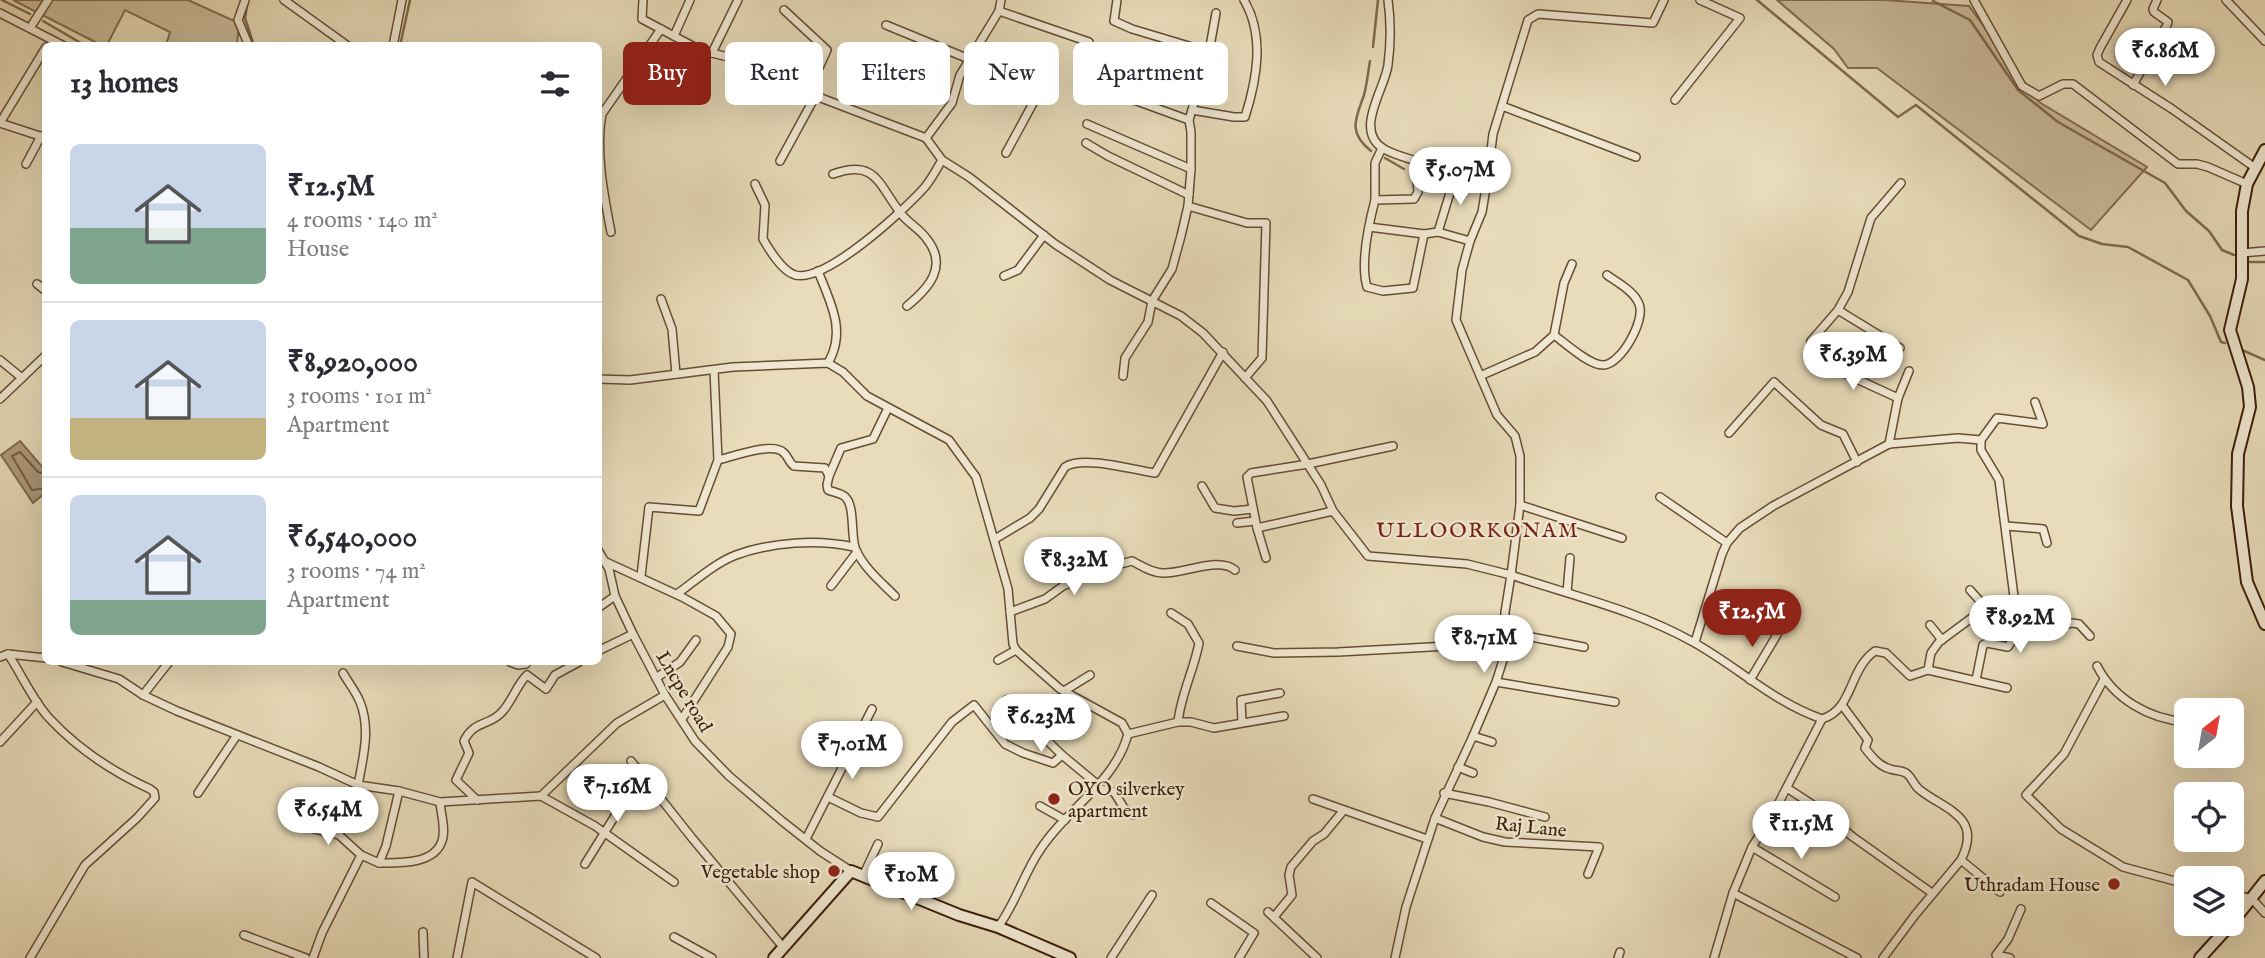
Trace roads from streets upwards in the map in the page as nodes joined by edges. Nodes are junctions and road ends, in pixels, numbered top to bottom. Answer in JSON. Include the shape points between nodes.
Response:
{"nodes":[{"id":1,"x":47,"y":0,"type":"edge"},
{"id":2,"x":245,"y":0,"type":"edge"},
{"id":3,"x":284,"y":0,"type":"edge"},
{"id":4,"x":402,"y":0,"type":"edge"},
{"id":5,"x":643,"y":0,"type":"edge"},
{"id":6,"x":690,"y":0,"type":"edge"},
{"id":7,"x":738,"y":0,"type":"edge"},
{"id":8,"x":1001,"y":0,"type":"edge"},
{"id":9,"x":1117,"y":0,"type":"edge"},
{"id":10,"x":1244,"y":0,"type":"edge"},
{"id":11,"x":1388,"y":0,"type":"edge"},
{"id":12,"x":1664,"y":0,"type":"edge"},
{"id":13,"x":1700,"y":0,"type":"edge"},
{"id":14,"x":1974,"y":0,"type":"edge"},
{"id":15,"x":2127,"y":0,"type":"edge"},
{"id":16,"x":2157,"y":0,"type":"edge"},
{"id":17,"x":2226,"y":0,"type":"edge"},
{"id":18,"x":784,"y":10,"type":"dead end"},
{"id":19,"x":999,"y":11,"type":"junction"},
{"id":20,"x":0,"y":13,"type":"edge"},
{"id":21,"x":1216,"y":13,"type":"dead end"},
{"id":22,"x":886,"y":25,"type":"dead end"},
{"id":23,"x":30,"y":28,"type":"junction"},
{"id":24,"x":661,"y":29,"type":"junction"},
{"id":25,"x":674,"y":36,"type":"junction"},
{"id":26,"x":2265,"y":41,"type":"edge"},
{"id":27,"x":45,"y":42,"type":"edge"},
{"id":28,"x":247,"y":42,"type":"edge"},
{"id":29,"x":342,"y":42,"type":"edge"},
{"id":30,"x":394,"y":42,"type":"edge"},
{"id":31,"x":818,"y":42,"type":"edge"},
{"id":32,"x":980,"y":42,"type":"edge"},
{"id":33,"x":1089,"y":42,"type":"dead end"},
{"id":34,"x":1176,"y":42,"type":"edge"},
{"id":35,"x":1211,"y":42,"type":"edge"},
{"id":36,"x":823,"y":46,"type":"edge"},
{"id":37,"x":42,"y":52,"type":"edge"},
{"id":38,"x":712,"y":53,"type":"junction"},
{"id":39,"x":725,"y":56,"type":"edge"},
{"id":40,"x":964,"y":57,"type":"edge"},
{"id":41,"x":823,"y":62,"type":"edge"},
{"id":42,"x":964,"y":68,"type":"edge"},
{"id":43,"x":2133,"y":85,"type":"junction"},
{"id":44,"x":823,"y":98,"type":"edge"},
{"id":45,"x":1675,"y":100,"type":"dead end"},
{"id":46,"x":602,"y":102,"type":"edge"},
{"id":47,"x":608,"y":103,"type":"junction"},
{"id":48,"x":807,"y":105,"type":"edge"},
{"id":49,"x":1032,"y":105,"type":"edge"},
{"id":50,"x":1148,"y":105,"type":"edge"},
{"id":51,"x":1193,"y":105,"type":"edge"},
{"id":52,"x":1502,"y":106,"type":"junction"},
{"id":53,"x":1192,"y":110,"type":"junction"},
{"id":54,"x":602,"y":120,"type":"edge"},
{"id":55,"x":1189,"y":120,"type":"junction"},
{"id":56,"x":0,"y":123,"type":"edge"},
{"id":57,"x":1087,"y":124,"type":"dead end"},
{"id":58,"x":42,"y":137,"type":"edge"},
{"id":59,"x":926,"y":138,"type":"junction"},
{"id":60,"x":42,"y":139,"type":"edge"},
{"id":61,"x":1086,"y":143,"type":"dead end"},
{"id":62,"x":1382,"y":148,"type":"junction"},
{"id":63,"x":2265,"y":150,"type":"edge"},
{"id":64,"x":1006,"y":153,"type":"dead end"},
{"id":65,"x":1636,"y":157,"type":"dead end"},
{"id":66,"x":780,"y":160,"type":"dead end"},
{"id":67,"x":942,"y":160,"type":"junction"},
{"id":68,"x":1415,"y":160,"type":"junction"},
{"id":69,"x":26,"y":164,"type":"dead end"},
{"id":70,"x":2254,"y":167,"type":"junction"},
{"id":71,"x":1191,"y":169,"type":"junction"},
{"id":72,"x":1456,"y":173,"type":"junction"},
{"id":73,"x":833,"y":174,"type":"dead end"},
{"id":74,"x":1487,"y":183,"type":"junction"},
{"id":75,"x":1901,"y":183,"type":"dead end"},
{"id":76,"x":755,"y":184,"type":"dead end"},
{"id":77,"x":2247,"y":184,"type":"junction"},
{"id":78,"x":602,"y":188,"type":"edge"},
{"id":79,"x":1189,"y":195,"type":"junction"},
{"id":80,"x":1375,"y":200,"type":"junction"},
{"id":81,"x":1188,"y":206,"type":"junction"},
{"id":82,"x":900,"y":213,"type":"junction"},
{"id":83,"x":1369,"y":227,"type":"junction"},
{"id":84,"x":611,"y":232,"type":"dead end"},
{"id":85,"x":1437,"y":232,"type":"junction"},
{"id":86,"x":1424,"y":234,"type":"junction"},
{"id":87,"x":1044,"y":235,"type":"junction"},
{"id":88,"x":1470,"y":240,"type":"junction"},
{"id":89,"x":2265,"y":251,"type":"edge"},
{"id":90,"x":2242,"y":253,"type":"junction"},
{"id":91,"x":1572,"y":264,"type":"dead end"},
{"id":92,"x":818,"y":271,"type":"junction"},
{"id":93,"x":1607,"y":275,"type":"dead end"},
{"id":94,"x":1004,"y":276,"type":"dead end"},
{"id":95,"x":37,"y":284,"type":"dead end"},
{"id":96,"x":42,"y":288,"type":"edge"},
{"id":97,"x":661,"y":299,"type":"dead end"},
{"id":98,"x":1152,"y":301,"type":"junction"},
{"id":99,"x":908,"y":306,"type":"dead end"},
{"id":100,"x":1838,"y":310,"type":"junction"},
{"id":101,"x":1553,"y":335,"type":"junction"},
{"id":102,"x":1900,"y":348,"type":"dead end"},
{"id":103,"x":1223,"y":352,"type":"junction"},
{"id":104,"x":42,"y":359,"type":"edge"},
{"id":105,"x":0,"y":360,"type":"edge"},
{"id":106,"x":828,"y":363,"type":"junction"},
{"id":107,"x":713,"y":370,"type":"junction"},
{"id":108,"x":1909,"y":371,"type":"dead end"},
{"id":109,"x":676,"y":374,"type":"junction"},
{"id":110,"x":1124,"y":376,"type":"dead end"},
{"id":111,"x":1480,"y":376,"type":"junction"},
{"id":112,"x":22,"y":378,"type":"junction"},
{"id":113,"x":1245,"y":378,"type":"junction"},
{"id":114,"x":602,"y":379,"type":"edge"},
{"id":115,"x":0,"y":398,"type":"edge"},
{"id":116,"x":1898,"y":398,"type":"junction"},
{"id":117,"x":2035,"y":402,"type":"dead end"},
{"id":118,"x":888,"y":408,"type":"junction"},
{"id":119,"x":1729,"y":433,"type":"dead end"},
{"id":120,"x":1981,"y":440,"type":"junction"},
{"id":121,"x":1889,"y":444,"type":"junction"},
{"id":122,"x":1393,"y":446,"type":"dead end"},
{"id":123,"x":718,"y":460,"type":"junction"},
{"id":124,"x":1857,"y":462,"type":"junction"},
{"id":125,"x":1308,"y":464,"type":"junction"},
{"id":126,"x":830,"y":476,"type":"junction"},
{"id":127,"x":1202,"y":486,"type":"dead end"},
{"id":128,"x":1660,"y":497,"type":"dead end"},
{"id":129,"x":1520,"y":505,"type":"junction"},
{"id":130,"x":1253,"y":509,"type":"junction"},
{"id":131,"x":1333,"y":511,"type":"junction"},
{"id":132,"x":1237,"y":523,"type":"dead end"},
{"id":133,"x":1256,"y":524,"type":"junction"},
{"id":134,"x":2006,"y":526,"type":"junction"},
{"id":135,"x":1622,"y":537,"type":"dead end"},
{"id":136,"x":995,"y":539,"type":"junction"},
{"id":137,"x":1727,"y":543,"type":"junction"},
{"id":138,"x":2047,"y":543,"type":"dead end"},
{"id":139,"x":856,"y":550,"type":"junction"},
{"id":140,"x":602,"y":556,"type":"edge"},
{"id":141,"x":1266,"y":558,"type":"dead end"},
{"id":142,"x":1570,"y":558,"type":"dead end"},
{"id":143,"x":606,"y":562,"type":"junction"},
{"id":144,"x":1235,"y":570,"type":"dead end"},
{"id":145,"x":1511,"y":575,"type":"junction"},
{"id":146,"x":641,"y":576,"type":"junction"},
{"id":147,"x":831,"y":586,"type":"dead end"},
{"id":148,"x":1970,"y":590,"type":"dead end"},
{"id":149,"x":1567,"y":592,"type":"junction"},
{"id":150,"x":677,"y":594,"type":"junction"},
{"id":151,"x":615,"y":596,"type":"junction"},
{"id":152,"x":895,"y":596,"type":"dead end"},
{"id":153,"x":602,"y":605,"type":"edge"},
{"id":154,"x":1985,"y":608,"type":"junction"},
{"id":155,"x":1010,"y":612,"type":"junction"},
{"id":156,"x":1171,"y":613,"type":"dead end"},
{"id":157,"x":2017,"y":620,"type":"junction"},
{"id":158,"x":2265,"y":624,"type":"edge"},
{"id":159,"x":1930,"y":625,"type":"dead end"},
{"id":160,"x":1505,"y":632,"type":"junction"},
{"id":161,"x":1778,"y":633,"type":"dead end"},
{"id":162,"x":633,"y":634,"type":"junction"},
{"id":163,"x":2016,"y":634,"type":"junction"},
{"id":164,"x":2090,"y":636,"type":"dead end"},
{"id":165,"x":696,"y":640,"type":"dead end"},
{"id":166,"x":1942,"y":640,"type":"junction"},
{"id":167,"x":1695,"y":642,"type":"junction"},
{"id":168,"x":1504,"y":643,"type":"junction"},
{"id":169,"x":1237,"y":646,"type":"dead end"},
{"id":170,"x":1584,"y":647,"type":"dead end"},
{"id":171,"x":602,"y":649,"type":"edge"},
{"id":172,"x":1016,"y":650,"type":"junction"},
{"id":173,"x":4,"y":655,"type":"edge"},
{"id":174,"x":42,"y":658,"type":"edge"},
{"id":175,"x":998,"y":660,"type":"dead end"},
{"id":176,"x":72,"y":665,"type":"edge"},
{"id":177,"x":167,"y":665,"type":"edge"},
{"id":178,"x":573,"y":665,"type":"edge"},
{"id":179,"x":2097,"y":666,"type":"dead end"},
{"id":180,"x":1928,"y":670,"type":"junction"},
{"id":181,"x":343,"y":673,"type":"dead end"},
{"id":182,"x":1090,"y":675,"type":"dead end"},
{"id":183,"x":656,"y":678,"type":"junction"},
{"id":184,"x":2104,"y":679,"type":"junction"},
{"id":185,"x":1750,"y":680,"type":"junction"},
{"id":186,"x":1976,"y":680,"type":"junction"},
{"id":187,"x":1496,"y":682,"type":"junction"},
{"id":188,"x":2007,"y":688,"type":"dead end"},
{"id":189,"x":1064,"y":691,"type":"junction"},
{"id":190,"x":1280,"y":693,"type":"dead end"},
{"id":191,"x":143,"y":695,"type":"junction"},
{"id":192,"x":665,"y":695,"type":"junction"},
{"id":193,"x":1006,"y":700,"type":"dead end"},
{"id":194,"x":37,"y":702,"type":"junction"},
{"id":195,"x":1615,"y":702,"type":"dead end"},
{"id":196,"x":1842,"y":705,"type":"junction"},
{"id":197,"x":872,"y":709,"type":"dead end"},
{"id":198,"x":1284,"y":716,"type":"dead end"},
{"id":199,"x":682,"y":719,"type":"junction"},
{"id":200,"x":1822,"y":719,"type":"junction"},
{"id":201,"x":2174,"y":721,"type":"edge"},
{"id":202,"x":1178,"y":722,"type":"junction"},
{"id":203,"x":1242,"y":722,"type":"junction"},
{"id":204,"x":1128,"y":734,"type":"junction"},
{"id":205,"x":237,"y":735,"type":"junction"},
{"id":206,"x":1473,"y":736,"type":"junction"},
{"id":207,"x":0,"y":742,"type":"edge"},
{"id":208,"x":1492,"y":742,"type":"dead end"},
{"id":209,"x":1062,"y":755,"type":"junction"},
{"id":210,"x":631,"y":761,"type":"dead end"},
{"id":211,"x":1458,"y":767,"type":"junction"},
{"id":212,"x":1473,"y":773,"type":"dead end"},
{"id":213,"x":640,"y":774,"type":"junction"},
{"id":214,"x":358,"y":785,"type":"junction"},
{"id":215,"x":1097,"y":786,"type":"junction"},
{"id":216,"x":1787,"y":789,"type":"junction"},
{"id":217,"x":399,"y":791,"type":"junction"},
{"id":218,"x":198,"y":793,"type":"dead end"},
{"id":219,"x":1444,"y":793,"type":"junction"},
{"id":220,"x":541,"y":796,"type":"junction"},
{"id":221,"x":828,"y":797,"type":"junction"},
{"id":222,"x":477,"y":800,"type":"junction"},
{"id":223,"x":1313,"y":800,"type":"dead end"},
{"id":224,"x":440,"y":802,"type":"junction"},
{"id":225,"x":1040,"y":806,"type":"dead end"},
{"id":226,"x":1343,"y":811,"type":"junction"},
{"id":227,"x":1133,"y":815,"type":"dead end"},
{"id":228,"x":1435,"y":817,"type":"junction"},
{"id":229,"x":1545,"y":817,"type":"dead end"},
{"id":230,"x":1065,"y":820,"type":"junction"},
{"id":231,"x":302,"y":826,"type":"dead end"},
{"id":232,"x":605,"y":834,"type":"junction"},
{"id":233,"x":806,"y":839,"type":"junction"},
{"id":234,"x":1427,"y":839,"type":"junction"},
{"id":235,"x":878,"y":844,"type":"dead end"},
{"id":236,"x":1752,"y":847,"type":"junction"},
{"id":237,"x":361,"y":855,"type":"junction"},
{"id":238,"x":1961,"y":860,"type":"junction"},
{"id":239,"x":379,"y":863,"type":"junction"},
{"id":240,"x":585,"y":864,"type":"dead end"},
{"id":241,"x":851,"y":871,"type":"junction"},
{"id":242,"x":1588,"y":874,"type":"dead end"},
{"id":243,"x":863,"y":876,"type":"junction"},
{"id":244,"x":2174,"y":881,"type":"edge"},
{"id":245,"x":2265,"y":881,"type":"edge"},
{"id":246,"x":674,"y":882,"type":"dead end"},
{"id":247,"x":2000,"y":892,"type":"dead end"},
{"id":248,"x":1733,"y":893,"type":"junction"},
{"id":249,"x":1932,"y":893,"type":"junction"},
{"id":250,"x":1152,"y":895,"type":"dead end"},
{"id":251,"x":1835,"y":897,"type":"dead end"},
{"id":252,"x":2244,"y":897,"type":"edge"},
{"id":253,"x":2252,"y":899,"type":"junction"},
{"id":254,"x":1211,"y":903,"type":"dead end"},
{"id":255,"x":2021,"y":909,"type":"dead end"},
{"id":256,"x":2244,"y":909,"type":"edge"},
{"id":257,"x":2265,"y":913,"type":"edge"},
{"id":258,"x":998,"y":927,"type":"junction"},
{"id":259,"x":423,"y":932,"type":"dead end"},
{"id":260,"x":244,"y":935,"type":"dead end"},
{"id":261,"x":2220,"y":936,"type":"edge"},
{"id":262,"x":674,"y":937,"type":"dead end"},
{"id":263,"x":783,"y":947,"type":"junction"},
{"id":264,"x":30,"y":958,"type":"edge"},
{"id":265,"x":306,"y":958,"type":"edge"},
{"id":266,"x":313,"y":958,"type":"edge"},
{"id":267,"x":424,"y":958,"type":"edge"},
{"id":268,"x":457,"y":958,"type":"edge"},
{"id":269,"x":596,"y":958,"type":"edge"},
{"id":270,"x":712,"y":958,"type":"edge"},
{"id":271,"x":774,"y":958,"type":"edge"},
{"id":272,"x":1070,"y":958,"type":"edge"},
{"id":273,"x":1111,"y":958,"type":"edge"},
{"id":274,"x":1239,"y":958,"type":"edge"},
{"id":275,"x":1317,"y":958,"type":"edge"},
{"id":276,"x":1395,"y":958,"type":"edge"},
{"id":277,"x":1714,"y":958,"type":"edge"},
{"id":278,"x":1857,"y":958,"type":"edge"},
{"id":279,"x":1884,"y":958,"type":"edge"},
{"id":280,"x":2010,"y":958,"type":"edge"},
{"id":281,"x":2200,"y":958,"type":"edge"}],
"edges":[{"from":1,"to":23,"type":"street"},
{"from":2,"to":28,"type":"street","via":[[238,20]]},
{"from":3,"to":29,"type":"street"},
{"from":4,"to":30,"type":"street"},
{"from":5,"to":24,"type":"street","via":[[642,19]]},
{"from":6,"to":25,"type":"street"},
{"from":7,"to":38,"type":"street"},
{"from":8,"to":19,"type":"street"},
{"from":9,"to":34,"type":"street","via":[[1114,22]]},
{"from":10,"to":53,"type":"street","via":[[1257,43],[1254,89],[1245,117]]},
{"from":11,"to":62,"type":"street","via":[[1387,69],[1370,126]]},
{"from":12,"to":52,"type":"street","via":[[1653,23],[1531,16]]},
{"from":13,"to":45,"type":"street","via":[[1740,18]]},
{"from":14,"to":77,"type":"street","via":[[2029,92],[2039,96],[2063,83],[2073,83],[2178,164],[2208,167]]},
{"from":15,"to":43,"type":"street","via":[[2097,55],[2101,65]]},
{"from":16,"to":43,"type":"street","via":[[2154,12],[2168,22]]},
{"from":17,"to":26,"type":"street"},
{"from":18,"to":31,"type":"street"},
{"from":19,"to":32,"type":"street"},
{"from":19,"to":33,"type":"street"},
{"from":20,"to":23,"type":"street"},
{"from":21,"to":35,"type":"street"},
{"from":22,"to":40,"type":"street"},
{"from":23,"to":27,"type":"street"},
{"from":24,"to":25,"type":"street"},
{"from":24,"to":47,"type":"street"},
{"from":25,"to":38,"type":"street"},
{"from":36,"to":41,"type":"street","via":[[827,50]]},
{"from":37,"to":56,"type":"street"},
{"from":38,"to":39,"type":"street"},
{"from":42,"to":59,"type":"street","via":[[952,103]]},
{"from":43,"to":70,"type":"street"},
{"from":44,"to":59,"type":"street"},
{"from":46,"to":47,"type":"street"},
{"from":47,"to":54,"type":"street"},
{"from":48,"to":66,"type":"street"},
{"from":49,"to":64,"type":"street"},
{"from":50,"to":55,"type":"street"},
{"from":51,"to":53,"type":"street"},
{"from":52,"to":65,"type":"street"},
{"from":52,"to":74,"type":"street"},
{"from":53,"to":55,"type":"street"},
{"from":55,"to":71,"type":"street"},
{"from":56,"to":58,"type":"street"},
{"from":57,"to":71,"type":"street"},
{"from":59,"to":67,"type":"street"},
{"from":60,"to":69,"type":"street"},
{"from":61,"to":79,"type":"street"},
{"from":62,"to":68,"type":"street"},
{"from":62,"to":80,"type":"street","via":[[1375,163]]},
{"from":63,"to":70,"type":"street"},
{"from":67,"to":82,"type":"street"},
{"from":67,"to":87,"type":"street"},
{"from":68,"to":72,"type":"street"},
{"from":68,"to":80,"type":"street","via":[[1418,192],[1413,199]]},
{"from":70,"to":77,"type":"street"},
{"from":71,"to":79,"type":"street"},
{"from":72,"to":74,"type":"street"},
{"from":72,"to":85,"type":"street"},
{"from":73,"to":82,"type":"street","via":[[849,169],[869,172],[883,184]]},
{"from":74,"to":88,"type":"street"},
{"from":75,"to":100,"type":"street","via":[[1871,218]]},
{"from":76,"to":92,"type":"street","via":[[765,205],[765,244],[793,275]]},
{"from":77,"to":90,"type":"street"},
{"from":78,"to":84,"type":"street"},
{"from":79,"to":81,"type":"street"},
{"from":80,"to":83,"type":"street"},
{"from":81,"to":98,"type":"street","via":[[1172,269]]},
{"from":81,"to":113,"type":"street","via":[[1247,223],[1266,223],[1262,358]]},
{"from":82,"to":92,"type":"street"},
{"from":82,"to":99,"type":"street","via":[[927,239],[935,255],[932,282]]},
{"from":83,"to":86,"type":"street"},
{"from":83,"to":86,"type":"street","via":[[1366,284],[1383,291],[1413,288]]},
{"from":85,"to":86,"type":"street"},
{"from":85,"to":88,"type":"street"},
{"from":87,"to":94,"type":"street","via":[[1018,270]]},
{"from":87,"to":98,"type":"street","via":[[1110,280]]},
{"from":88,"to":111,"type":"street","via":[[1456,320]]},
{"from":89,"to":90,"type":"street"},
{"from":90,"to":158,"type":"street","via":[[2242,279],[2230,330],[2250,407],[2238,454],[2237,506],[2247,582]]},
{"from":91,"to":101,"type":"street"},
{"from":92,"to":106,"type":"street","via":[[837,324],[838,337]]},
{"from":93,"to":101,"type":"street","via":[[1628,290],[1641,314],[1614,362],[1592,362]]},
{"from":95,"to":96,"type":"street"},
{"from":97,"to":109,"type":"street","via":[[672,330]]},
{"from":98,"to":103,"type":"street","via":[[1181,316]]},
{"from":98,"to":110,"type":"street","via":[[1148,323],[1125,358]]},
{"from":100,"to":102,"type":"street"},
{"from":100,"to":116,"type":"street","via":[[1811,341],[1837,370]]},
{"from":101,"to":111,"type":"street","via":[[1535,352]]},
{"from":103,"to":113,"type":"street"},
{"from":103,"to":136,"type":"street","via":[[1155,473],[1070,464],[1039,509]]},
{"from":104,"to":112,"type":"street"},
{"from":105,"to":112,"type":"street"},
{"from":106,"to":107,"type":"street"},
{"from":106,"to":118,"type":"street"},
{"from":107,"to":109,"type":"street"},
{"from":107,"to":123,"type":"street"},
{"from":108,"to":116,"type":"street"},
{"from":109,"to":114,"type":"street"},
{"from":111,"to":129,"type":"street","via":[[1497,415],[1515,436]]},
{"from":112,"to":115,"type":"street"},
{"from":113,"to":125,"type":"street","via":[[1267,401]]},
{"from":116,"to":121,"type":"street"},
{"from":117,"to":120,"type":"street","via":[[2043,424],[1997,418]]},
{"from":118,"to":126,"type":"street","via":[[873,439],[841,448]]},
{"from":118,"to":136,"type":"street","via":[[950,440],[976,477]]},
{"from":119,"to":124,"type":"street","via":[[1774,382],[1821,425],[1843,434]]},
{"from":120,"to":121,"type":"street"},
{"from":120,"to":134,"type":"street","via":[[1981,450],[1999,480]]},
{"from":121,"to":124,"type":"street"},
{"from":122,"to":125,"type":"street"},
{"from":123,"to":126,"type":"street","via":[[776,449],[794,466],[818,466]]},
{"from":123,"to":146,"type":"street","via":[[699,511],[649,507]]},
{"from":124,"to":137,"type":"street","via":[[1773,506],[1740,528]]},
{"from":125,"to":130,"type":"street","via":[[1251,473],[1247,477]]},
{"from":125,"to":131,"type":"street"},
{"from":126,"to":139,"type":"street","via":[[828,490],[847,500]]},
{"from":127,"to":130,"type":"street","via":[[1215,508]]},
{"from":128,"to":137,"type":"street"},
{"from":129,"to":135,"type":"street"},
{"from":129,"to":145,"type":"street"},
{"from":130,"to":133,"type":"street"},
{"from":131,"to":133,"type":"street"},
{"from":131,"to":145,"type":"street","via":[[1368,556],[1467,564]]},
{"from":132,"to":133,"type":"street"},
{"from":133,"to":141,"type":"street"},
{"from":134,"to":138,"type":"street","via":[[2043,529]]},
{"from":134,"to":157,"type":"street"},
{"from":136,"to":155,"type":"street"},
{"from":137,"to":167,"type":"street"},
{"from":139,"to":147,"type":"street"},
{"from":139,"to":150,"type":"street","via":[[822,543],[757,550],[734,556]]},
{"from":139,"to":152,"type":"street"},
{"from":140,"to":143,"type":"street","name":"Lncpe road"},
{"from":142,"to":149,"type":"street"},
{"from":143,"to":146,"type":"street"},
{"from":143,"to":151,"type":"street","name":"Lncpe road"},
{"from":144,"to":155,"type":"street","via":[[1216,565],[1164,573],[1132,561],[1102,569]]},
{"from":145,"to":149,"type":"street"},
{"from":145,"to":160,"type":"street"},
{"from":146,"to":150,"type":"street"},
{"from":148,"to":154,"type":"street"},
{"from":149,"to":167,"type":"street","via":[[1632,613]]},
{"from":150,"to":199,"type":"street","via":[[716,617],[731,634],[728,647]]},
{"from":151,"to":153,"type":"street"},
{"from":151,"to":162,"type":"street","name":"Lncpe road"},
{"from":154,"to":157,"type":"street"},
{"from":154,"to":166,"type":"street"},
{"from":155,"to":172,"type":"street"},
{"from":156,"to":202,"type":"street","via":[[1188,624],[1199,643]]},
{"from":157,"to":163,"type":"street"},
{"from":159,"to":166,"type":"street"},
{"from":160,"to":168,"type":"street"},
{"from":160,"to":170,"type":"street"},
{"from":161,"to":185,"type":"street"},
{"from":162,"to":171,"type":"street"},
{"from":162,"to":183,"type":"street","name":"Lncpe road"},
{"from":163,"to":164,"type":"street","via":[[2072,623]]},
{"from":163,"to":186,"type":"street","via":[[2008,647],[1983,645]]},
{"from":165,"to":183,"type":"street","via":[[680,662]]},
{"from":166,"to":180,"type":"street","via":[[1931,653]]},
{"from":167,"to":185,"type":"street"},
{"from":168,"to":169,"type":"street","via":[[1274,653]]},
{"from":168,"to":187,"type":"street"},
{"from":172,"to":175,"type":"street"},
{"from":172,"to":189,"type":"street"},
{"from":173,"to":174,"type":"street"},
{"from":173,"to":194,"type":"street"},
{"from":176,"to":191,"type":"street","via":[[119,679]]},
{"from":177,"to":191,"type":"street"},
{"from":178,"to":222,"type":"street","via":[[555,675],[546,689],[527,675],[500,715],[469,730],[464,741],[469,753],[456,780]]},
{"from":179,"to":184,"type":"street"},
{"from":180,"to":186,"type":"street"},
{"from":180,"to":196,"type":"street","via":[[1910,676],[1886,653],[1875,651],[1857,672]]},
{"from":181,"to":214,"type":"street","via":[[360,701],[365,721]]},
{"from":182,"to":189,"type":"street"},
{"from":183,"to":192,"type":"street","name":"Lncpe road"},
{"from":184,"to":201,"type":"street","via":[[2145,711]]},
{"from":184,"to":244,"type":"street","via":[[2064,754],[2026,795],[2062,829],[2123,867]]},
{"from":185,"to":200,"type":"street"},
{"from":186,"to":188,"type":"street"},
{"from":187,"to":195,"type":"street"},
{"from":187,"to":206,"type":"street"},
{"from":189,"to":204,"type":"street","via":[[1122,723]]},
{"from":190,"to":203,"type":"street","via":[[1241,700]]},
{"from":191,"to":205,"type":"street"},
{"from":192,"to":199,"type":"street","name":"Lncpe road"},
{"from":192,"to":220,"type":"street","via":[[617,723]]},
{"from":193,"to":209,"type":"street"},
{"from":194,"to":207,"type":"street"},
{"from":194,"to":264,"type":"street","via":[[74,741],[150,789],[155,798],[85,865]]},
{"from":196,"to":200,"type":"street","via":[[1836,715]]},
{"from":196,"to":238,"type":"street","via":[[1865,733],[1865,748],[1882,766],[1903,771],[1919,789],[1958,815],[1967,841]]},
{"from":197,"to":221,"type":"street"},
{"from":198,"to":203,"type":"street"},
{"from":199,"to":233,"type":"street","name":"Lncpe road","via":[[709,757]]},
{"from":200,"to":216,"type":"street"},
{"from":202,"to":203,"type":"street","via":[[1214,728]]},
{"from":202,"to":204,"type":"street"},
{"from":204,"to":215,"type":"street","via":[[1111,771]]},
{"from":205,"to":214,"type":"street"},
{"from":205,"to":218,"type":"street"},
{"from":206,"to":208,"type":"street"},
{"from":206,"to":211,"type":"street"},
{"from":209,"to":215,"type":"street"},
{"from":209,"to":221,"type":"street","via":[[1053,763],[1005,744],[974,705],[952,722],[878,817]]},
{"from":210,"to":213,"type":"street"},
{"from":211,"to":212,"type":"street"},
{"from":211,"to":219,"type":"street"},
{"from":213,"to":232,"type":"street"},
{"from":213,"to":263,"type":"street"},
{"from":214,"to":217,"type":"street"},
{"from":215,"to":227,"type":"street","via":[[1114,792]]},
{"from":215,"to":230,"type":"street"},
{"from":216,"to":236,"type":"street"},
{"from":216,"to":249,"type":"street"},
{"from":217,"to":224,"type":"street"},
{"from":217,"to":239,"type":"street"},
{"from":219,"to":228,"type":"street"},
{"from":219,"to":229,"type":"street"},
{"from":220,"to":222,"type":"street"},
{"from":220,"to":232,"type":"street"},
{"from":221,"to":233,"type":"street"},
{"from":222,"to":224,"type":"street"},
{"from":223,"to":226,"type":"street"},
{"from":224,"to":239,"type":"street","via":[[442,841],[435,851],[415,862]]},
{"from":225,"to":230,"type":"street"},
{"from":226,"to":234,"type":"street"},
{"from":226,"to":275,"type":"street","via":[[1291,867],[1292,895],[1271,915]]},
{"from":228,"to":234,"type":"street"},
{"from":228,"to":242,"type":"street","name":"Raj Lane","via":[[1506,842],[1599,847]]},
{"from":230,"to":258,"type":"street","via":[[1041,848],[1012,909]]},
{"from":231,"to":237,"type":"street","via":[[339,835]]},
{"from":232,"to":240,"type":"street"},
{"from":232,"to":246,"type":"street"},
{"from":233,"to":241,"type":"street","name":"Lncpe road"},
{"from":234,"to":276,"type":"street"},
{"from":235,"to":243,"type":"street"},
{"from":236,"to":248,"type":"street"},
{"from":236,"to":251,"type":"street"},
{"from":237,"to":239,"type":"street"},
{"from":237,"to":266,"type":"street"},
{"from":238,"to":247,"type":"street"},
{"from":238,"to":249,"type":"street"},
{"from":241,"to":243,"type":"street"},
{"from":241,"to":263,"type":"street"},
{"from":243,"to":258,"type":"street"},
{"from":245,"to":253,"type":"street"},
{"from":248,"to":277,"type":"street"},
{"from":248,"to":278,"type":"street"},
{"from":249,"to":279,"type":"street"},
{"from":250,"to":273,"type":"street"},
{"from":252,"to":253,"type":"street"},
{"from":253,"to":256,"type":"street"},
{"from":253,"to":257,"type":"street"},
{"from":254,"to":274,"type":"street","via":[[1254,933]]},
{"from":255,"to":280,"type":"street","via":[[1996,955]]},
{"from":258,"to":272,"type":"street"},
{"from":259,"to":267,"type":"street"},
{"from":260,"to":265,"type":"street"},
{"from":261,"to":281,"type":"street"},
{"from":262,"to":270,"type":"street"},
{"from":263,"to":271,"type":"street"},
{"from":268,"to":269,"type":"street","via":[[472,882]]}]}
